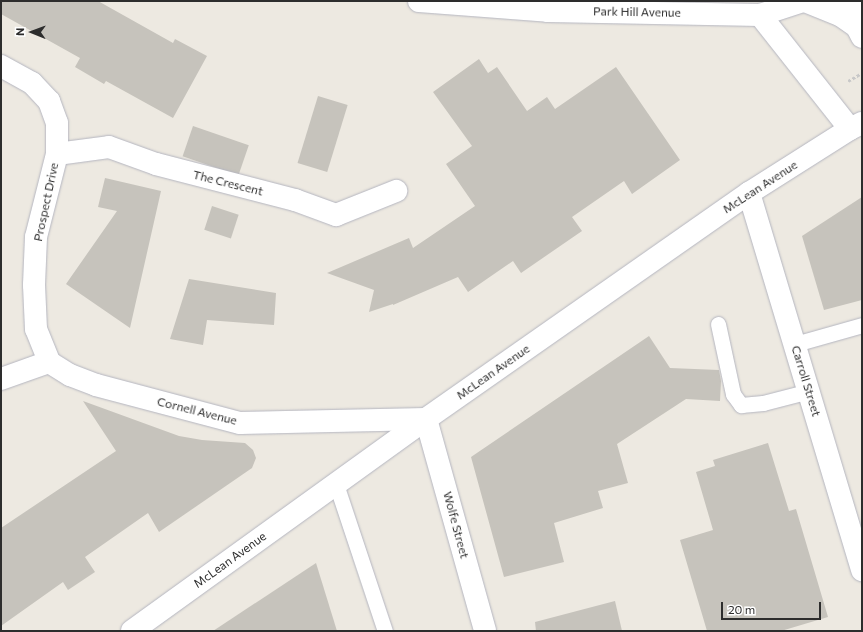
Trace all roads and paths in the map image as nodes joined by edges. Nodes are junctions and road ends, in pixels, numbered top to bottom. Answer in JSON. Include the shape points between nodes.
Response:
{"nodes":[{"id":1,"x":419,"y":1,"type":"edge"},
{"id":2,"x":805,"y":1,"type":"edge"},
{"id":3,"x":862,"y":8,"type":"edge"},
{"id":4,"x":760,"y":15,"type":"junction"},
{"id":5,"x":862,"y":37,"type":"edge"},
{"id":6,"x":1,"y":66,"type":"edge"},
{"id":7,"x":860,"y":74,"type":"dead end"},
{"id":8,"x":846,"y":82,"type":"dead end"},
{"id":9,"x":856,"y":126,"type":"edge"},
{"id":10,"x":57,"y":154,"type":"junction"},
{"id":11,"x":396,"y":191,"type":"dead end"},
{"id":12,"x":749,"y":193,"type":"junction"},
{"id":13,"x":718,"y":324,"type":"dead end"},
{"id":14,"x":862,"y":325,"type":"edge"},
{"id":15,"x":795,"y":344,"type":"junction"},
{"id":16,"x":49,"y":362,"type":"junction"},
{"id":17,"x":1,"y":379,"type":"edge"},
{"id":18,"x":809,"y":391,"type":"junction"},
{"id":19,"x":426,"y":418,"type":"junction"},
{"id":20,"x":336,"y":484,"type":"junction"},
{"id":21,"x":862,"y":570,"type":"edge"},
{"id":22,"x":132,"y":631,"type":"edge"},
{"id":23,"x":385,"y":631,"type":"edge"},
{"id":24,"x":485,"y":631,"type":"edge"}],
"edges":[{"from":1,"to":4,"type":"street","name":"Park Hill Avenue","via":[[548,11]]},
{"from":2,"to":3,"type":"street"},
{"from":2,"to":4,"type":"street","name":"Park Hill Avenue"},
{"from":2,"to":5,"type":"street","via":[[840,15],[857,27]]},
{"from":4,"to":9,"type":"street"},
{"from":6,"to":10,"type":"street","name":"Prospect Drive","via":[[32,83],[49,101],[57,123]]},
{"from":7,"to":8,"type":"path"},
{"from":9,"to":12,"type":"street","name":"McLean Avenue"},
{"from":10,"to":11,"type":"street","name":"The Crescent","via":[[109,147],[156,164],[294,200],[336,215]]},
{"from":10,"to":16,"type":"street","name":"Prospect Drive","via":[[36,237],[34,285],[36,329]]},
{"from":12,"to":15,"type":"street","name":"Carroll Street"},
{"from":12,"to":19,"type":"street","name":"McLean Avenue"},
{"from":13,"to":18,"type":"lane","via":[[733,394],[741,405],[763,403]]},
{"from":14,"to":15,"type":"lane"},
{"from":15,"to":18,"type":"street","name":"Carroll Street"},
{"from":16,"to":17,"type":"street"},
{"from":16,"to":19,"type":"street","name":"Cornell Avenue","via":[[70,375],[96,385],[240,423]]},
{"from":18,"to":21,"type":"street","name":"Carroll Street"},
{"from":19,"to":20,"type":"street","name":"McLean Avenue"},
{"from":19,"to":24,"type":"street","name":"Wolfe Street"},
{"from":20,"to":22,"type":"street","name":"McLean Avenue"},
{"from":20,"to":23,"type":"lane"}]}
